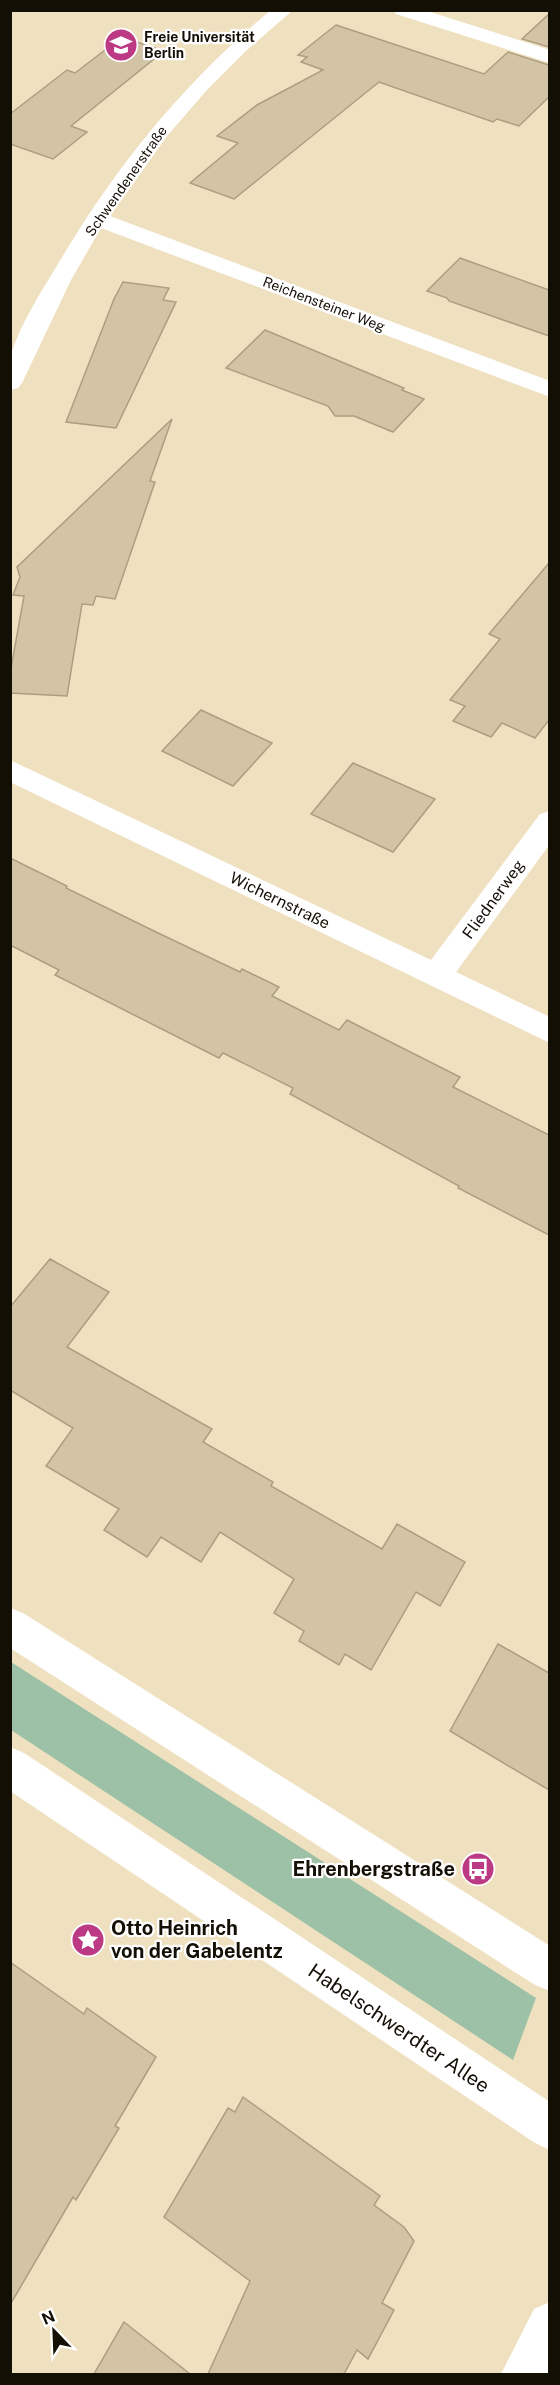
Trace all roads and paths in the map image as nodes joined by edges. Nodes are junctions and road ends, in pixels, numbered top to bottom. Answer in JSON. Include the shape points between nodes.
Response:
{"nodes":[{"id":1,"x":284,"y":10,"type":"edge"},
{"id":2,"x":403,"y":10,"type":"edge"},
{"id":3,"x":549,"y":57,"type":"edge"},
{"id":4,"x":98,"y":219,"type":"junction"},
{"id":5,"x":10,"y":383,"type":"edge"},
{"id":6,"x":549,"y":390,"type":"edge"},
{"id":7,"x":10,"y":770,"type":"edge"},
{"id":8,"x":549,"y":822,"type":"edge"},
{"id":9,"x":436,"y":976,"type":"junction"},
{"id":10,"x":549,"y":1031,"type":"edge"},
{"id":11,"x":10,"y":1626,"type":"edge"},
{"id":12,"x":10,"y":1767,"type":"edge"},
{"id":13,"x":549,"y":1970,"type":"edge"},
{"id":14,"x":549,"y":2128,"type":"edge"},
{"id":15,"x":549,"y":2325,"type":"edge"},
{"id":16,"x":524,"y":2374,"type":"edge"}],
"edges":[{"from":1,"to":4,"type":"street","name":"Schwendenerstraße","via":[[200,84],[149,144]]},
{"from":2,"to":3,"type":"street"},
{"from":4,"to":5,"type":"street","name":"Schwendenerstraße","via":[[29,337]]},
{"from":4,"to":6,"type":"street","name":"Reichensteiner Weg"},
{"from":7,"to":9,"type":"street","name":"Wichernstraße"},
{"from":8,"to":9,"type":"street","name":"Fliednerweg"},
{"from":9,"to":10,"type":"street","name":"Wichernstraße"},
{"from":11,"to":13,"type":"street"},
{"from":12,"to":14,"type":"street","name":"Habelschwerdter Allee"},
{"from":15,"to":16,"type":"street"}]}
